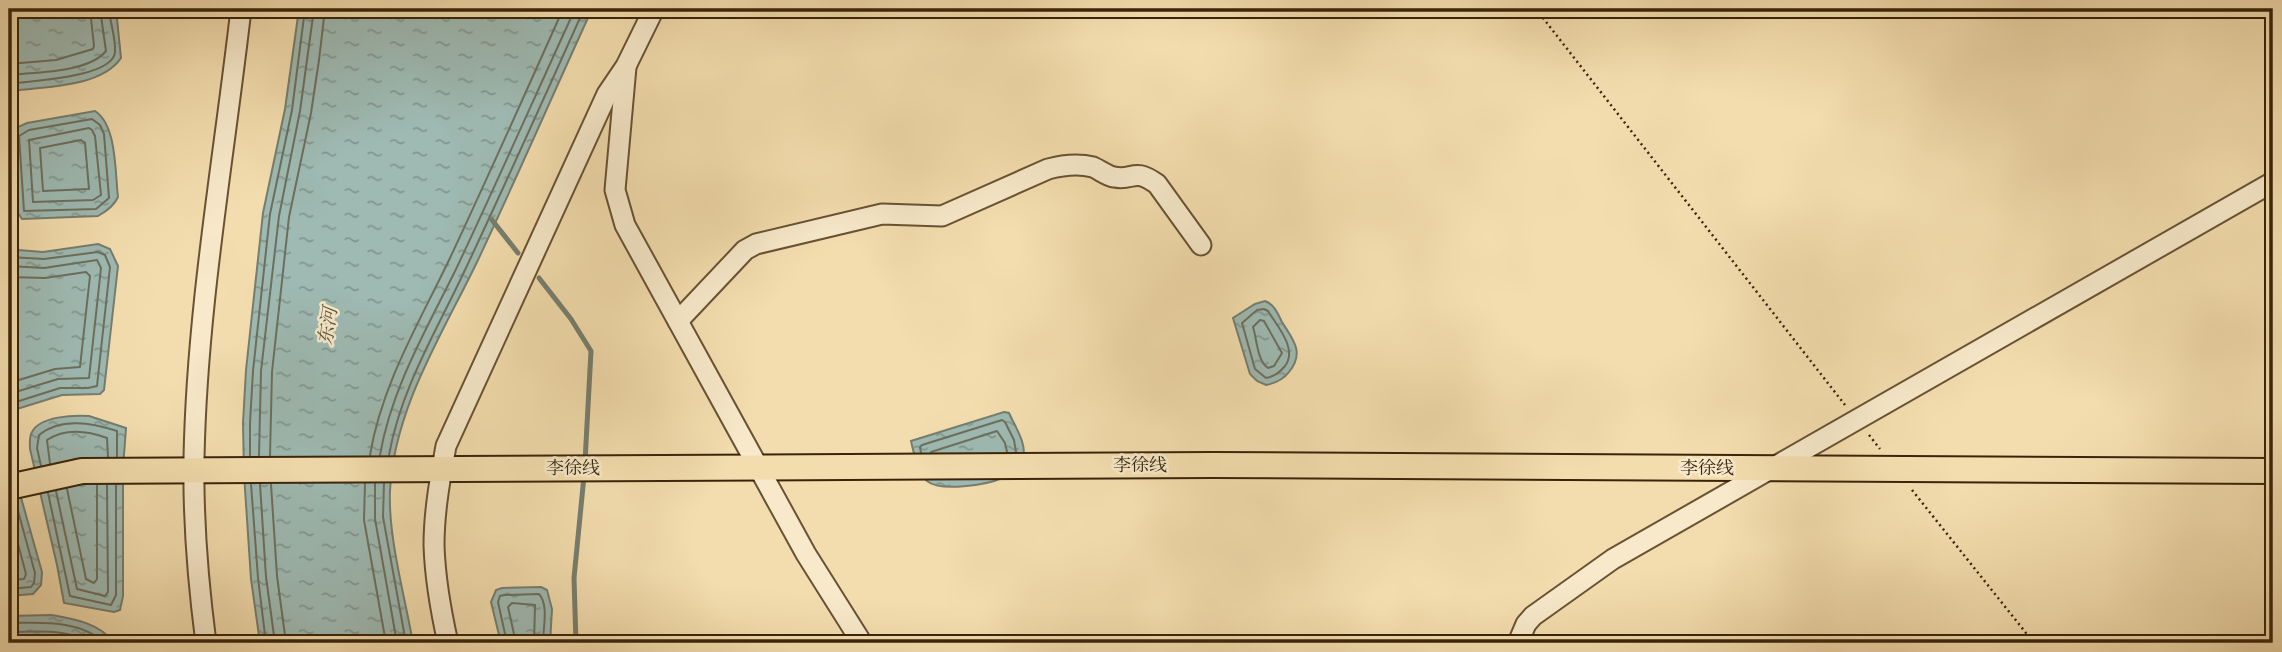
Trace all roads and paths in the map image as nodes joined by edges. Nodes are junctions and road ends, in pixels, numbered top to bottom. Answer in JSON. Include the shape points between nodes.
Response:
{"nodes":[{"id":1,"x":241,"y":9,"type":"edge"},
{"id":2,"x":654,"y":9,"type":"edge"},
{"id":3,"x":1536,"y":9,"type":"edge"},
{"id":4,"x":626,"y":66,"type":"junction"},
{"id":5,"x":2273,"y":182,"type":"edge"},
{"id":6,"x":1201,"y":245,"type":"dead end"},
{"id":7,"x":678,"y":321,"type":"junction"},
{"id":8,"x":1857,"y":420,"type":"junction"},
{"id":9,"x":1882,"y":452,"type":"dead end"},
{"id":10,"x":2273,"y":471,"type":"edge"},
{"id":11,"x":1908,"y":484,"type":"dead end"},
{"id":12,"x":9,"y":487,"type":"edge"},
{"id":13,"x":206,"y":643,"type":"edge"},
{"id":14,"x":448,"y":643,"type":"edge"},
{"id":15,"x":862,"y":643,"type":"edge"},
{"id":16,"x":1518,"y":643,"type":"edge"},
{"id":17,"x":2035,"y":643,"type":"edge"}],
"edges":[{"from":1,"to":13,"type":"street","via":[[211,243],[196,421],[196,520]]},
{"from":2,"to":4,"type":"street"},
{"from":3,"to":8,"type":"path"},
{"from":4,"to":7,"type":"street","via":[[615,190],[625,225]]},
{"from":4,"to":14,"type":"street","via":[[607,94],[446,446],[434,546]]},
{"from":5,"to":8,"type":"street"},
{"from":6,"to":7,"type":"street","via":[[1148,178],[1135,174],[1113,177],[1094,168],[1065,164],[942,216],[882,214],[756,244]]},
{"from":7,"to":15,"type":"street","via":[[806,554]]},
{"from":8,"to":9,"type":"path"},
{"from":8,"to":16,"type":"street","via":[[1613,559],[1533,616]]},
{"from":10,"to":12,"type":"main road","name":"李徐线","via":[[1199,465],[82,471]]},
{"from":11,"to":17,"type":"path"}]}
